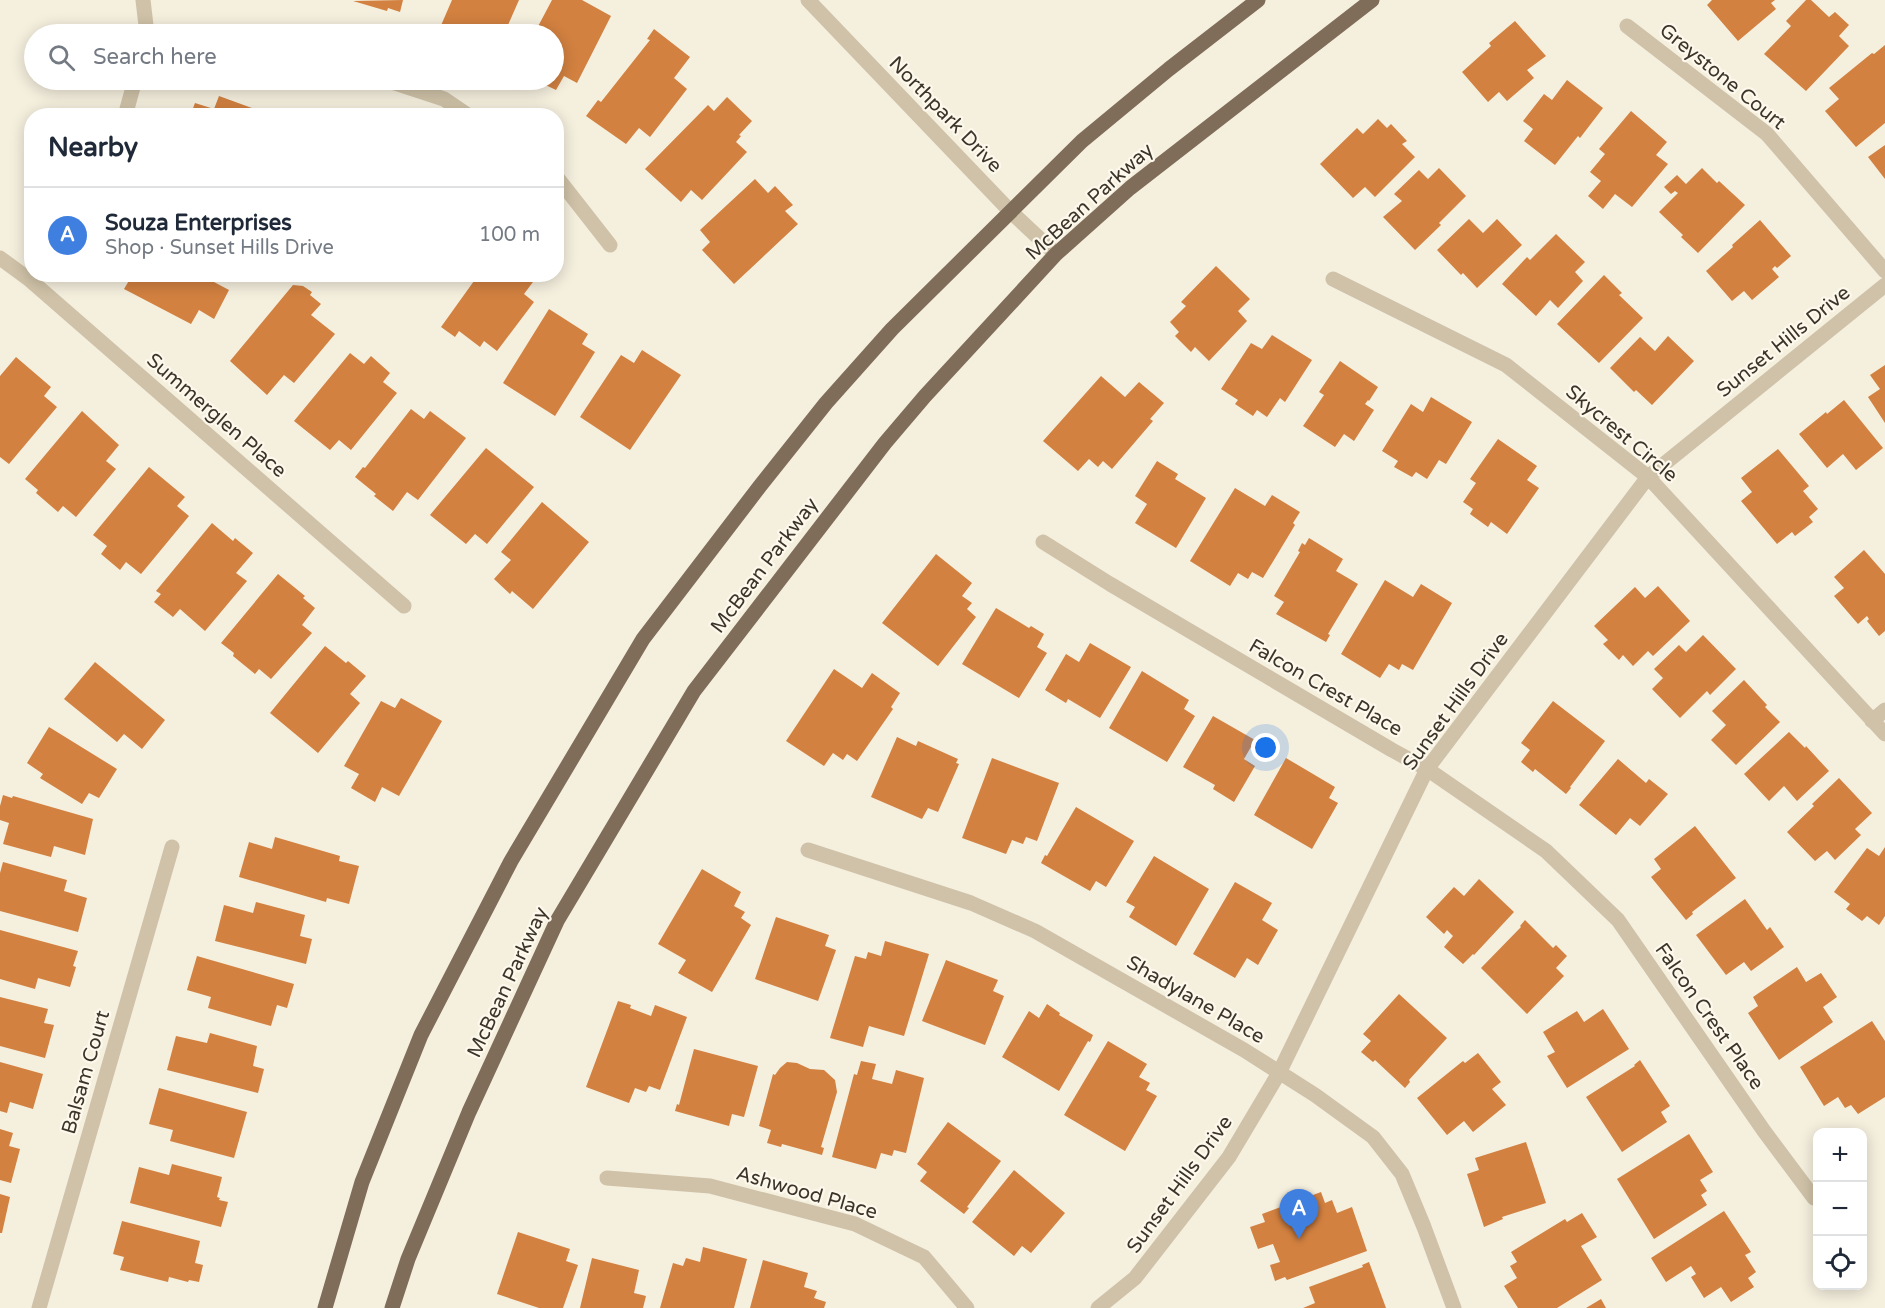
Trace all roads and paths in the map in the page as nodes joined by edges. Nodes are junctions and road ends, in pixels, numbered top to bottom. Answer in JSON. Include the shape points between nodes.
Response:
{"nodes":[{"id":1,"x":143,"y":0,"type":"edge"},
{"id":2,"x":808,"y":0,"type":"edge"},
{"id":3,"x":1258,"y":0,"type":"edge"},
{"id":4,"x":1372,"y":0,"type":"edge"},
{"id":5,"x":146,"y":24,"type":"edge"},
{"id":6,"x":1627,"y":26,"type":"dead end"},
{"id":7,"x":132,"y":90,"type":"edge"},
{"id":8,"x":417,"y":90,"type":"edge"},
{"id":9,"x":127,"y":108,"type":"edge"},
{"id":10,"x":457,"y":108,"type":"edge"},
{"id":11,"x":564,"y":186,"type":"edge"},
{"id":12,"x":1010,"y":211,"type":"junction"},
{"id":13,"x":610,"y":246,"type":"dead end"},
{"id":14,"x":1056,"y":254,"type":"junction"},
{"id":15,"x":0,"y":258,"type":"edge"},
{"id":16,"x":1885,"y":271,"type":"edge"},
{"id":17,"x":24,"y":272,"type":"edge"},
{"id":18,"x":1333,"y":279,"type":"dead end"},
{"id":19,"x":39,"y":282,"type":"edge"},
{"id":20,"x":1885,"y":285,"type":"edge"},
{"id":21,"x":1648,"y":477,"type":"junction"},
{"id":22,"x":1043,"y":542,"type":"dead end"},
{"id":23,"x":404,"y":606,"type":"dead end"},
{"id":24,"x":1885,"y":711,"type":"edge"},
{"id":25,"x":1872,"y":721,"type":"junction"},
{"id":26,"x":1885,"y":734,"type":"edge"},
{"id":27,"x":1427,"y":770,"type":"junction"},
{"id":28,"x":172,"y":847,"type":"dead end"},
{"id":29,"x":808,"y":850,"type":"dead end"},
{"id":30,"x":1280,"y":1073,"type":"junction"},
{"id":31,"x":607,"y":1178,"type":"dead end"},
{"id":32,"x":1813,"y":1197,"type":"edge"},
{"id":33,"x":39,"y":1308,"type":"edge"},
{"id":34,"x":324,"y":1308,"type":"edge"},
{"id":35,"x":392,"y":1308,"type":"edge"},
{"id":36,"x":968,"y":1308,"type":"edge"},
{"id":37,"x":1098,"y":1308,"type":"edge"},
{"id":38,"x":1454,"y":1308,"type":"edge"}],
"edges":[{"from":1,"to":5,"type":"street"},
{"from":2,"to":12,"type":"street","name":"Northpark Drive"},
{"from":3,"to":12,"type":"main road","via":[[1082,141]]},
{"from":4,"to":14,"type":"main road","name":"McBean Parkway","via":[[1130,188]]},
{"from":6,"to":16,"type":"street","name":"Greystone Court","via":[[1767,134]]},
{"from":7,"to":9,"type":"street"},
{"from":8,"to":10,"type":"street"},
{"from":11,"to":13,"type":"street"},
{"from":12,"to":14,"type":"street","name":"Northpark Drive"},
{"from":12,"to":34,"type":"main road","via":[[892,329],[826,403],[643,639],[511,861],[421,1035],[362,1182]]},
{"from":14,"to":35,"type":"main road","name":"McBean Parkway","via":[[885,443],[694,691],[557,921],[469,1112],[408,1259]]},
{"from":15,"to":17,"type":"street","name":"Summerglen Place"},
{"from":18,"to":21,"type":"street","name":"Skycrest Circle","via":[[1506,365]]},
{"from":19,"to":23,"type":"street","name":"Summerglen Place"},
{"from":20,"to":21,"type":"street","name":"Sunset Hills Drive"},
{"from":21,"to":25,"type":"street","name":"Skycrest Circle"},
{"from":21,"to":27,"type":"street","name":"Sunset Hills Drive"},
{"from":22,"to":27,"type":"street","name":"Falcon Crest Place"},
{"from":24,"to":25,"type":"street"},
{"from":25,"to":26,"type":"street","name":"Skycrest Circle"},
{"from":27,"to":30,"type":"street","name":"Sunset Hills Drive"},
{"from":27,"to":32,"type":"street","name":"Falcon Crest Place","via":[[1546,851],[1618,920]]},
{"from":28,"to":33,"type":"street","name":"Balsam Court"},
{"from":29,"to":30,"type":"street","name":"Shadylane Place","via":[[971,903],[1035,931]]},
{"from":30,"to":37,"type":"street","name":"Sunset Hills Drive","via":[[1229,1157],[1136,1278]]},
{"from":30,"to":38,"type":"street","name":"Shadylane Place","via":[[1373,1137],[1402,1174]]},
{"from":31,"to":36,"type":"street","name":"Ashwood Place","via":[[710,1186],[855,1224],[924,1257]]}]}
